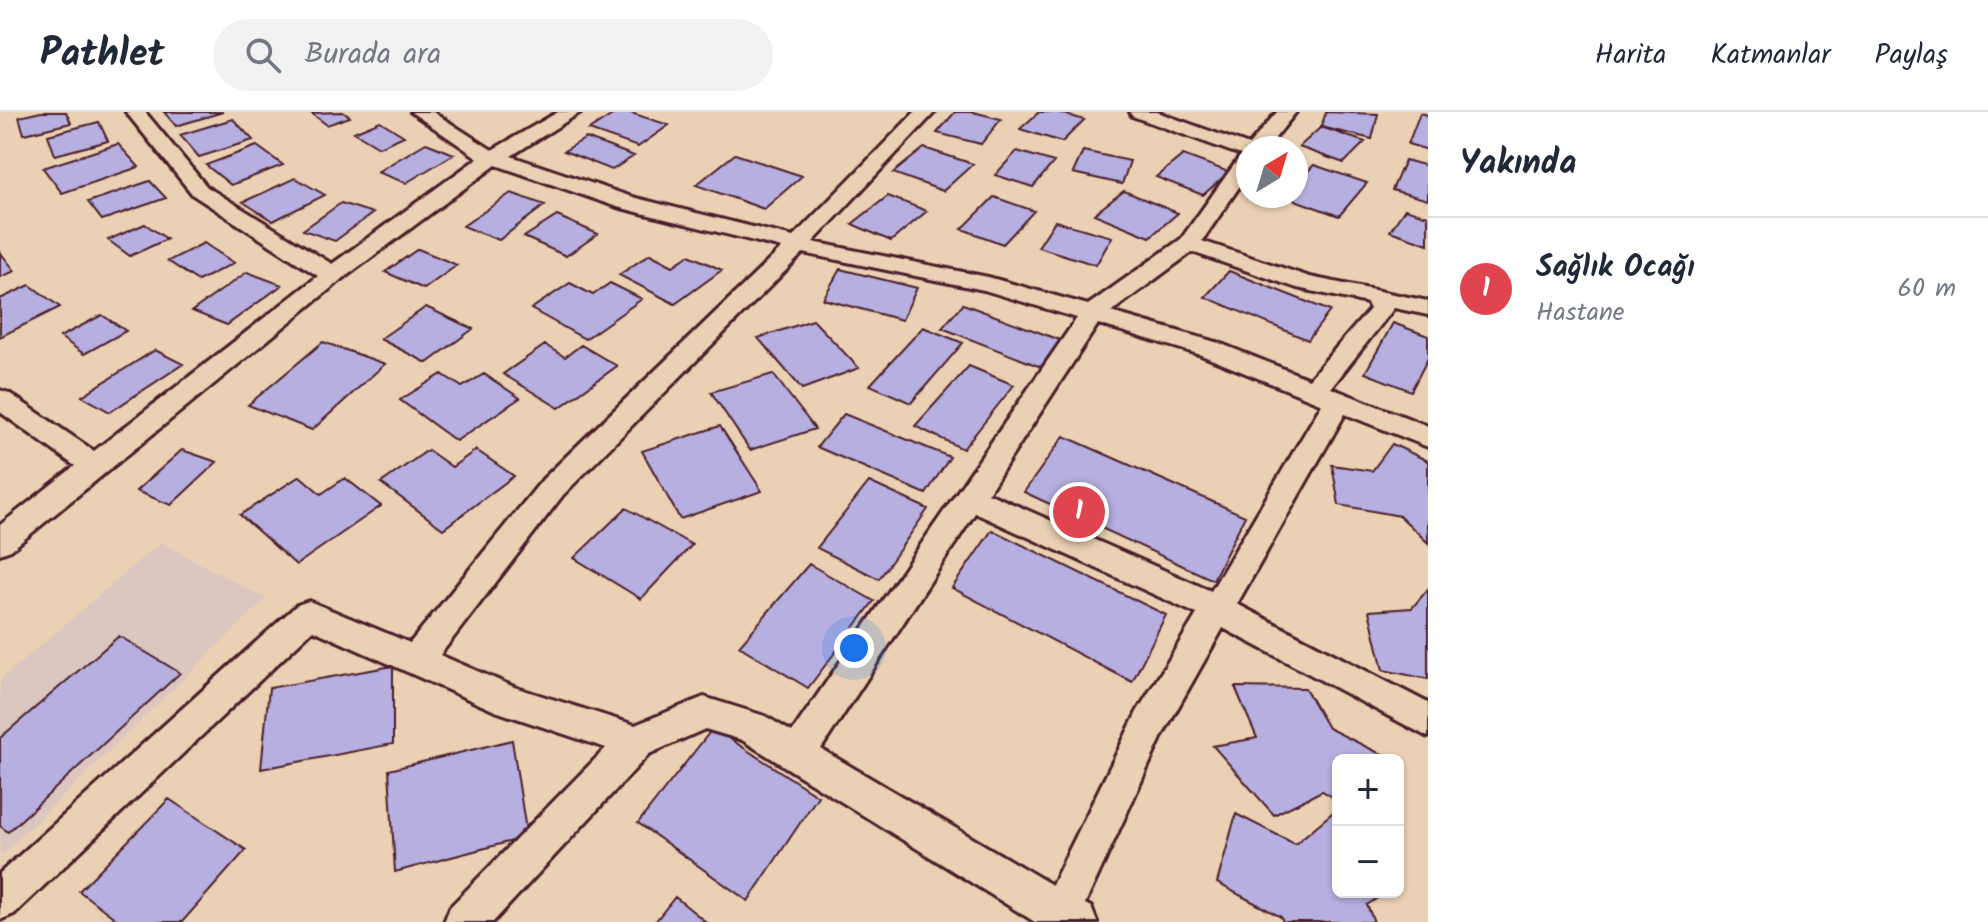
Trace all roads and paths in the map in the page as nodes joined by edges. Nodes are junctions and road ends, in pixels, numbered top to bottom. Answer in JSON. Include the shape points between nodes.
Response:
{"nodes":[{"id":1,"x":135,"y":112,"type":"edge"},
{"id":2,"x":420,"y":112,"type":"edge"},
{"id":3,"x":572,"y":112,"type":"edge"},
{"id":4,"x":926,"y":112,"type":"edge"},
{"id":5,"x":1139,"y":112,"type":"edge"},
{"id":6,"x":1287,"y":112,"type":"edge"},
{"id":7,"x":1267,"y":136,"type":"edge"},
{"id":8,"x":1236,"y":147,"type":"edge"},
{"id":9,"x":493,"y":157,"type":"junction"},
{"id":10,"x":1236,"y":176,"type":"edge"},
{"id":11,"x":1189,"y":244,"type":"junction"},
{"id":12,"x":798,"y":245,"type":"junction"},
{"id":13,"x":333,"y":275,"type":"junction"},
{"id":14,"x":1377,"y":298,"type":"junction"},
{"id":15,"x":1428,"y":308,"type":"edge"},
{"id":16,"x":1092,"y":314,"type":"junction"},
{"id":17,"x":1325,"y":396,"type":"junction"},
{"id":18,"x":0,"y":399,"type":"edge"},
{"id":19,"x":1428,"y":437,"type":"edge"},
{"id":20,"x":93,"y":465,"type":"junction"},
{"id":21,"x":968,"y":497,"type":"junction"},
{"id":22,"x":0,"y":542,"type":"edge"},
{"id":23,"x":1218,"y":609,"type":"junction"},
{"id":24,"x":416,"y":660,"type":"junction"},
{"id":25,"x":1428,"y":721,"type":"edge"},
{"id":26,"x":636,"y":742,"type":"junction"},
{"id":27,"x":796,"y":756,"type":"junction"},
{"id":28,"x":0,"y":900,"type":"edge"},
{"id":29,"x":1064,"y":918,"type":"edge"},
{"id":30,"x":465,"y":922,"type":"edge"}],
"edges":[{"from":1,"to":13,"type":"street","via":[[200,191]]},
{"from":2,"to":9,"type":"street"},
{"from":3,"to":9,"type":"street"},
{"from":4,"to":12,"type":"street"},
{"from":5,"to":8,"type":"street"},
{"from":6,"to":7,"type":"street"},
{"from":9,"to":12,"type":"street","via":[[625,202]]},
{"from":9,"to":13,"type":"street"},
{"from":10,"to":11,"type":"street"},
{"from":11,"to":14,"type":"street","via":[[1305,283]]},
{"from":11,"to":16,"type":"street"},
{"from":12,"to":16,"type":"street","via":[[988,284]]},
{"from":12,"to":24,"type":"street","via":[[553,487]]},
{"from":13,"to":20,"type":"street"},
{"from":14,"to":15,"type":"street"},
{"from":14,"to":17,"type":"street","via":[[1383,310]]},
{"from":16,"to":17,"type":"street","via":[[1210,349]]},
{"from":16,"to":21,"type":"street"},
{"from":17,"to":19,"type":"street"},
{"from":17,"to":23,"type":"street","via":[[1333,412]]},
{"from":18,"to":20,"type":"street"},
{"from":20,"to":22,"type":"street"},
{"from":21,"to":23,"type":"street"},
{"from":21,"to":27,"type":"street"},
{"from":23,"to":25,"type":"street"},
{"from":23,"to":29,"type":"street","via":[[1150,723]]},
{"from":24,"to":26,"type":"street","via":[[507,700]]},
{"from":24,"to":28,"type":"street","via":[[309,614]]},
{"from":26,"to":27,"type":"street","via":[[704,713],[752,727]]},
{"from":26,"to":30,"type":"street"},
{"from":27,"to":29,"type":"street"}]}
